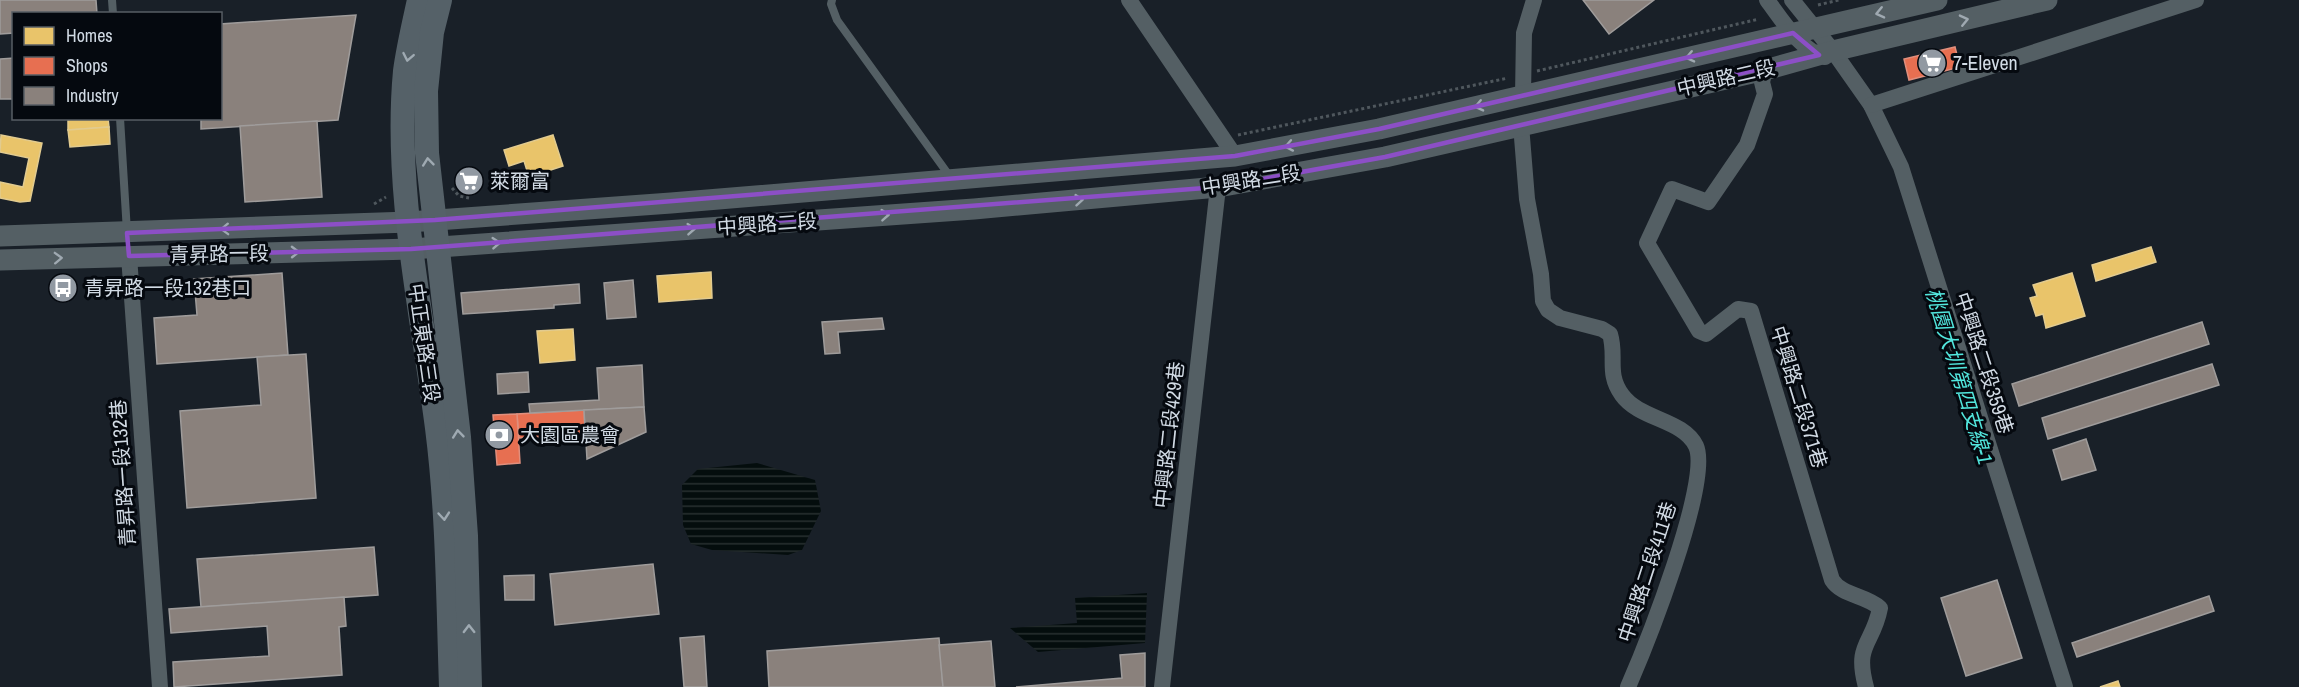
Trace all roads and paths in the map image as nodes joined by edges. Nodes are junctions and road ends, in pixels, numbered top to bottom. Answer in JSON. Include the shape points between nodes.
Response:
{"nodes":[{"id":1,"x":419,"y":0,"type":"edge"},
{"id":2,"x":440,"y":0,"type":"edge"},
{"id":3,"x":832,"y":0,"type":"edge"},
{"id":4,"x":1129,"y":0,"type":"edge"},
{"id":5,"x":1534,"y":0,"type":"edge"},
{"id":6,"x":1767,"y":0,"type":"edge"},
{"id":7,"x":1792,"y":0,"type":"edge"},
{"id":8,"x":1839,"y":0,"type":"edge"},
{"id":9,"x":1937,"y":0,"type":"edge"},
{"id":10,"x":2047,"y":0,"type":"edge"},
{"id":11,"x":2196,"y":0,"type":"edge"},
{"id":12,"x":1813,"y":6,"type":"dead end"},
{"id":13,"x":1759,"y":19,"type":"dead end"},
{"id":14,"x":1803,"y":30,"type":"junction"},
{"id":15,"x":1831,"y":56,"type":"junction"},
{"id":16,"x":1765,"y":70,"type":"junction"},
{"id":17,"x":1523,"y":74,"type":"junction"},
{"id":18,"x":1523,"y":96,"type":"junction"},
{"id":19,"x":1871,"y":105,"type":"junction"},
{"id":20,"x":120,"y":120,"type":"edge"},
{"id":21,"x":1521,"y":125,"type":"junction"},
{"id":22,"x":1236,"y":135,"type":"dead end"},
{"id":23,"x":1235,"y":156,"type":"junction"},
{"id":24,"x":951,"y":179,"type":"junction"},
{"id":25,"x":1218,"y":188,"type":"junction"},
{"id":26,"x":636,"y":206,"type":"junction"},
{"id":27,"x":435,"y":220,"type":"junction"},
{"id":28,"x":409,"y":222,"type":"junction"},
{"id":29,"x":127,"y":233,"type":"junction"},
{"id":30,"x":638,"y":233,"type":"junction"},
{"id":31,"x":0,"y":236,"type":"edge"},
{"id":32,"x":438,"y":247,"type":"junction"},
{"id":33,"x":411,"y":249,"type":"junction"},
{"id":34,"x":129,"y":256,"type":"junction"},
{"id":35,"x":0,"y":260,"type":"edge"},
{"id":36,"x":160,"y":687,"type":"edge"},
{"id":37,"x":451,"y":687,"type":"edge"},
{"id":38,"x":470,"y":687,"type":"edge"},
{"id":39,"x":1162,"y":687,"type":"edge"},
{"id":40,"x":1628,"y":687,"type":"edge"},
{"id":41,"x":1866,"y":687,"type":"edge"},
{"id":42,"x":2065,"y":687,"type":"edge"}],
"edges":[{"from":1,"to":28,"type":"main road","name":"中正東路三段","one_way":true,"via":[[405,70],[403,135]]},
{"from":27,"to":2,"type":"main road","name":"中正東路三段","one_way":true,"via":[[426,153],[426,91],[432,32]]},
{"from":3,"to":24,"type":"lane","via":[[837,20]]},
{"from":4,"to":23,"type":"street"},
{"from":5,"to":17,"type":"street","via":[[1524,33]]},
{"from":6,"to":14,"type":"street"},
{"from":7,"to":14,"type":"street"},
{"from":8,"to":12,"type":"path"},
{"from":9,"to":14,"type":"street","name":"中興路二段","one_way":true},
{"from":15,"to":10,"type":"street","name":"中興路二段","one_way":true},
{"from":11,"to":19,"type":"street"},
{"from":13,"to":17,"type":"path"},
{"from":14,"to":15,"type":"street","name":"中興路二段359巷"},
{"from":14,"to":18,"type":"street","name":"中興路二段","one_way":true},
{"from":15,"to":16,"type":"street","name":"中興路二段"},
{"from":15,"to":19,"type":"street","name":"中興路二段359巷"},
{"from":16,"to":21,"type":"street","name":"中興路二段"},
{"from":16,"to":41,"type":"street","name":"中興路二段371巷","via":[[1762,82],[1766,94],[1747,145],[1708,202],[1672,189],[1647,243],[1699,331],[1706,334],[1738,309],[1751,311],[1832,580],[1837,588],[1880,608],[1862,651]]},
{"from":17,"to":18,"type":"street"},
{"from":17,"to":22,"type":"path"},
{"from":18,"to":21,"type":"street"},
{"from":18,"to":23,"type":"street","name":"中興路二段","one_way":true},
{"from":19,"to":42,"type":"street","name":"中興路二段359巷","via":[[1901,167]]},
{"from":20,"to":29,"type":"lane"},
{"from":21,"to":25,"type":"street","name":"中興路二段","via":[[1385,157]]},
{"from":21,"to":40,"type":"street","name":"中興路二段411巷","via":[[1527,199],[1548,310],[1560,318],[1610,334],[1612,375],[1622,396],[1644,414],[1667,421],[1682,431],[1696,446],[1695,491],[1681,546]]},
{"from":23,"to":24,"type":"street","name":"中興路二段"},
{"from":23,"to":25,"type":"street"},
{"from":24,"to":26,"type":"street","name":"中興路二段"},
{"from":30,"to":25,"type":"street","name":"中興路二段","one_way":true},
{"from":25,"to":39,"type":"street","name":"中興路二段429巷"},
{"from":26,"to":27,"type":"street","name":"中興路二段"},
{"from":26,"to":30,"type":"street"},
{"from":27,"to":28,"type":"street","name":"青昇路一段"},
{"from":27,"to":32,"type":"main road","name":"中正東路三段"},
{"from":28,"to":29,"type":"street","name":"青昇路一段","one_way":true},
{"from":28,"to":33,"type":"main road","name":"中正東路三段"},
{"from":29,"to":31,"type":"street","name":"青昇路一段"},
{"from":29,"to":34,"type":"street"},
{"from":32,"to":30,"type":"street","name":"中興路二段","one_way":true},
{"from":32,"to":33,"type":"street","name":"青昇路一段"},
{"from":38,"to":32,"type":"main road","name":"中正東路三段","one_way":true,"via":[[459,436]]},
{"from":34,"to":33,"type":"street","name":"青昇路一段","one_way":true},
{"from":33,"to":37,"type":"main road","name":"中正東路三段","one_way":true,"via":[[437,431]]},
{"from":35,"to":34,"type":"street","name":"青昇路一段","one_way":true},
{"from":34,"to":36,"type":"street","name":"青昇路一段132巷"}]}
